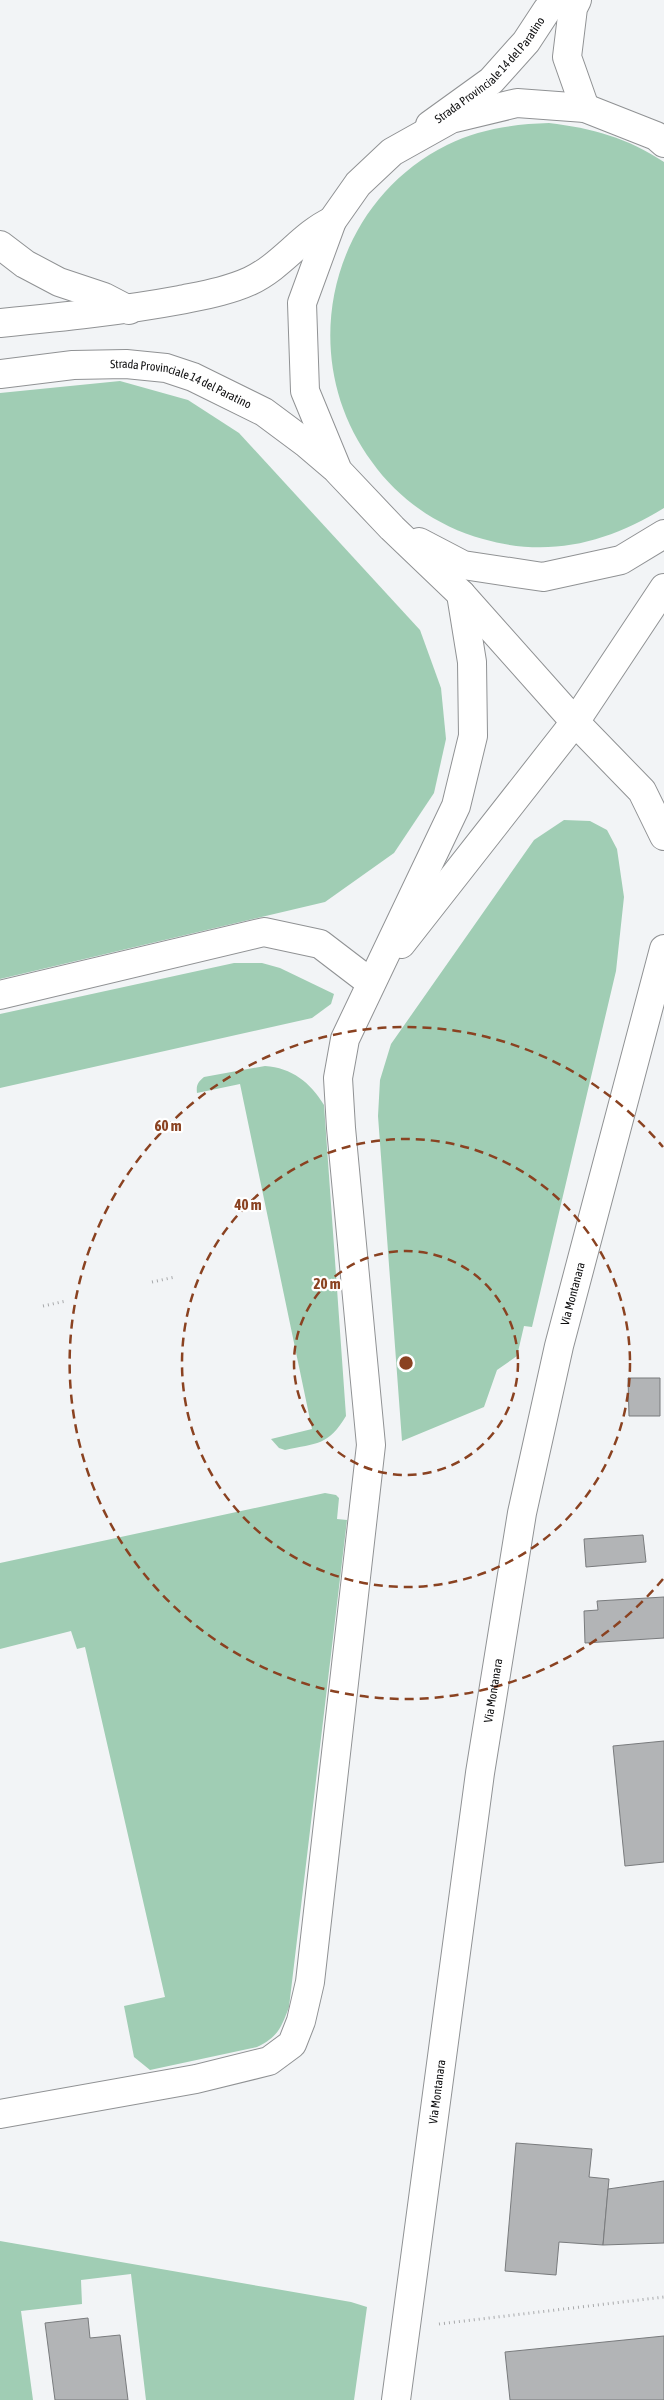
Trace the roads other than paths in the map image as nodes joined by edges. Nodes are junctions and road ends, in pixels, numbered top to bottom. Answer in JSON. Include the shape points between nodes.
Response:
{"nodes":[{"id":1,"x":558,"y":0,"type":"edge"},
{"id":2,"x":577,"y":0,"type":"edge"},
{"id":3,"x":585,"y":108,"type":"junction"},
{"id":4,"x":661,"y":138,"type":"edge"},
{"id":5,"x":392,"y":152,"type":"junction"},
{"id":6,"x":332,"y":221,"type":"junction"},
{"id":7,"x":0,"y":245,"type":"edge"},
{"id":8,"x":129,"y":310,"type":"junction"},
{"id":9,"x":0,"y":323,"type":"edge"},
{"id":10,"x":0,"y":374,"type":"edge"},
{"id":11,"x":338,"y":471,"type":"junction"},
{"id":12,"x":392,"y":528,"type":"junction"},
{"id":13,"x":664,"y":534,"type":"edge"},
{"id":14,"x":664,"y":588,"type":"edge"},
{"id":15,"x":461,"y":594,"type":"junction"},
{"id":16,"x":575,"y":722,"type":"junction"},
{"id":17,"x":664,"y":836,"type":"edge"},
{"id":18,"x":664,"y":949,"type":"edge"},
{"id":19,"x":371,"y":983,"type":"junction"},
{"id":20,"x":658,"y":983,"type":"edge"},
{"id":21,"x":0,"y":995,"type":"edge"},
{"id":22,"x":0,"y":2114,"type":"edge"},
{"id":23,"x":396,"y":2400,"type":"edge"}],
"edges":[{"from":1,"to":5,"type":"main road","name":"Strada Provinciale 14 del Paratino","via":[[492,80]]},
{"from":2,"to":3,"type":"main road","via":[[573,8],[567,57]]},
{"from":3,"to":4,"type":"main road"},
{"from":3,"to":5,"type":"main road","via":[[518,104],[460,116]]},
{"from":5,"to":6,"type":"main road","via":[[358,184]]},
{"from":6,"to":8,"type":"main road","via":[[318,228],[296,249],[250,281],[225,290]]},
{"from":6,"to":11,"type":"main road","via":[[302,304],[302,313],[305,391]]},
{"from":7,"to":8,"type":"main road","via":[[25,264],[59,282],[104,297]]},
{"from":8,"to":9,"type":"main road"},
{"from":10,"to":11,"type":"main road","name":"Strada Provinciale 14 del Paratino","via":[[73,365],[126,364],[166,368],[193,377],[264,412]]},
{"from":11,"to":12,"type":"main road","name":"Strada Provinciale 14 del Paratino"},
{"from":12,"to":13,"type":"main road","via":[[463,565],[543,577],[621,560]]},
{"from":12,"to":15,"type":"main road","name":"Strada Provinciale 14 del Paratino"},
{"from":14,"to":16,"type":"main road"},
{"from":15,"to":16,"type":"main road","name":"Strada Provinciale 14 del Paratino"},
{"from":15,"to":19,"type":"main road","via":[[472,662],[473,736],[456,806]]},
{"from":16,"to":17,"type":"main road","name":"Strada Provinciale 14 del Paratino","via":[[642,791]]},
{"from":16,"to":19,"type":"main road"},
{"from":18,"to":20,"type":"main road","name":"Via Montanara"},
{"from":19,"to":21,"type":"main road","via":[[320,944],[264,932]]},
{"from":19,"to":22,"type":"main road","via":[[345,1039],[338,1078],[371,1445],[310,1982],[301,2021],[292,2044],[269,2060],[196,2079]]},
{"from":20,"to":23,"type":"main road","name":"Via Montanara","via":[[559,1346],[522,1513],[478,1783]]}]}
